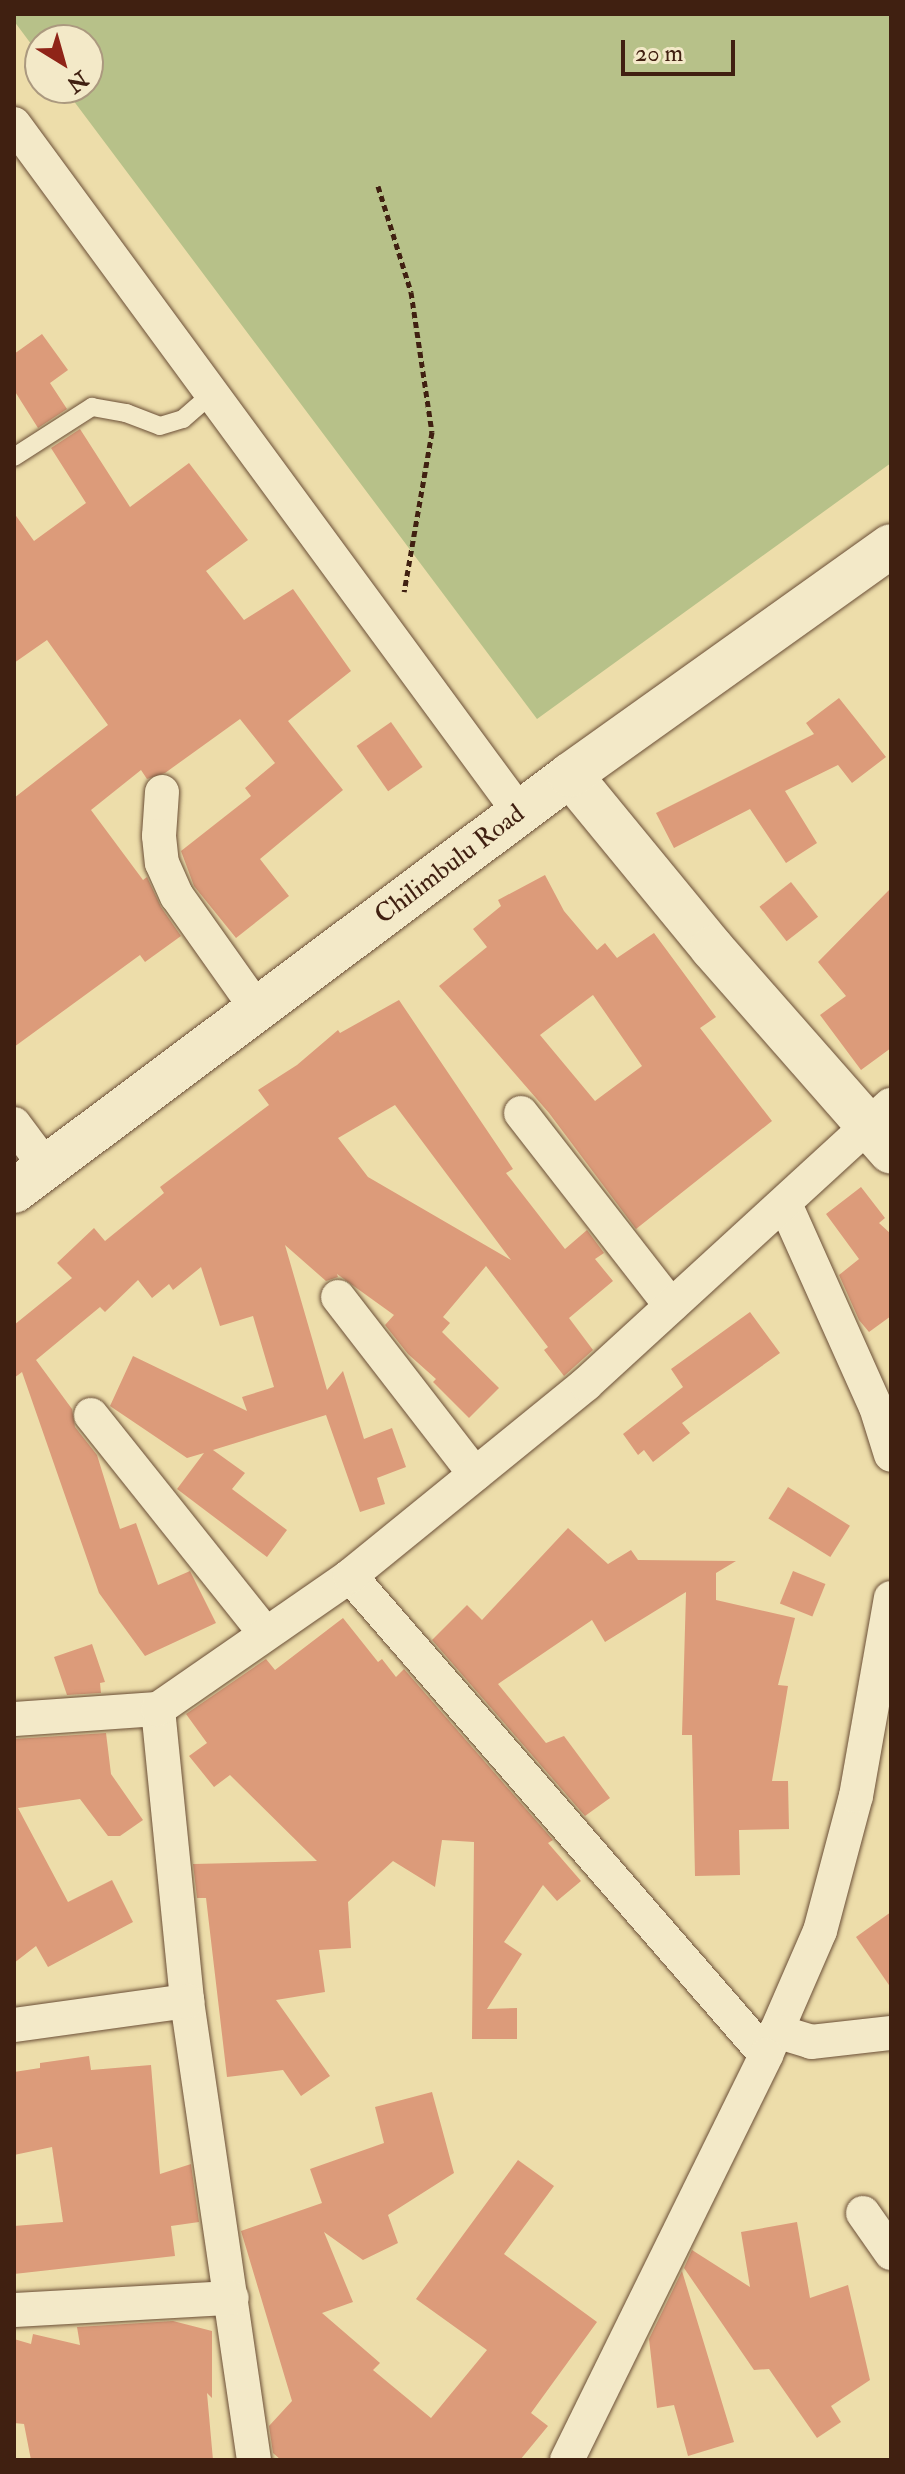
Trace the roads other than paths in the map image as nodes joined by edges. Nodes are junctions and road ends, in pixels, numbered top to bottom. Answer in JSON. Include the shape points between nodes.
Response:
{"nodes":[{"id":1,"x":14,"y":124,"type":"edge"},
{"id":2,"x":212,"y":394,"type":"junction"},
{"id":3,"x":14,"y":457,"type":"edge"},
{"id":4,"x":891,"y":546,"type":"edge"},
{"id":5,"x":570,"y":775,"type":"junction"},
{"id":6,"x":162,"y":792,"type":"dead end"},
{"id":7,"x":520,"y":813,"type":"junction"},
{"id":8,"x":257,"y":1009,"type":"junction"},
{"id":9,"x":521,"y":1113,"type":"dead end"},
{"id":10,"x":14,"y":1124,"type":"edge"},
{"id":11,"x":882,"y":1128,"type":"edge"},
{"id":12,"x":30,"y":1179,"type":"edge"},
{"id":13,"x":785,"y":1204,"type":"junction"},
{"id":14,"x":338,"y":1297,"type":"dead end"},
{"id":15,"x":671,"y":1306,"type":"junction"},
{"id":16,"x":91,"y":1415,"type":"dead end"},
{"id":17,"x":891,"y":1455,"type":"edge"},
{"id":18,"x":475,"y":1474,"type":"junction"},
{"id":19,"x":350,"y":1576,"type":"junction"},
{"id":20,"x":891,"y":1598,"type":"edge"},
{"id":21,"x":265,"y":1633,"type":"junction"},
{"id":22,"x":158,"y":1709,"type":"junction"},
{"id":23,"x":14,"y":1719,"type":"edge"},
{"id":24,"x":187,"y":2001,"type":"junction"},
{"id":25,"x":14,"y":2025,"type":"edge"},
{"id":26,"x":891,"y":2033,"type":"edge"},
{"id":27,"x":771,"y":2043,"type":"junction"},
{"id":28,"x":863,"y":2213,"type":"dead end"},
{"id":29,"x":891,"y":2253,"type":"edge"},
{"id":30,"x":232,"y":2298,"type":"junction"},
{"id":31,"x":14,"y":2310,"type":"edge"},
{"id":32,"x":254,"y":2460,"type":"edge"},
{"id":33,"x":567,"y":2460,"type":"edge"}],
"edges":[{"from":1,"to":2,"type":"street"},
{"from":2,"to":3,"type":"lane","via":[[183,419],[160,426],[92,407]]},
{"from":2,"to":7,"type":"street"},
{"from":4,"to":5,"type":"main road","name":"Chilimbulu Road"},
{"from":5,"to":7,"type":"main road","name":"Chilimbulu Road"},
{"from":5,"to":11,"type":"main road","via":[[712,948]]},
{"from":6,"to":8,"type":"street","via":[[162,863],[177,896]]},
{"from":7,"to":8,"type":"main road","name":"Chilimbulu Road"},
{"from":8,"to":12,"type":"main road","name":"Chilimbulu Road"},
{"from":9,"to":15,"type":"street"},
{"from":10,"to":12,"type":"street"},
{"from":11,"to":13,"type":"street"},
{"from":13,"to":15,"type":"street"},
{"from":13,"to":17,"type":"street","via":[[876,1407]]},
{"from":14,"to":18,"type":"street"},
{"from":15,"to":18,"type":"street"},
{"from":16,"to":21,"type":"street"},
{"from":18,"to":19,"type":"street"},
{"from":19,"to":21,"type":"street"},
{"from":19,"to":27,"type":"street"},
{"from":20,"to":27,"type":"street","via":[[856,1796],[820,1931]]},
{"from":21,"to":22,"type":"street"},
{"from":22,"to":23,"type":"street"},
{"from":22,"to":24,"type":"street"},
{"from":24,"to":25,"type":"street"},
{"from":24,"to":30,"type":"street"},
{"from":26,"to":27,"type":"street"},
{"from":27,"to":33,"type":"street"},
{"from":28,"to":29,"type":"street"},
{"from":30,"to":31,"type":"street"},
{"from":30,"to":32,"type":"street"}]}
